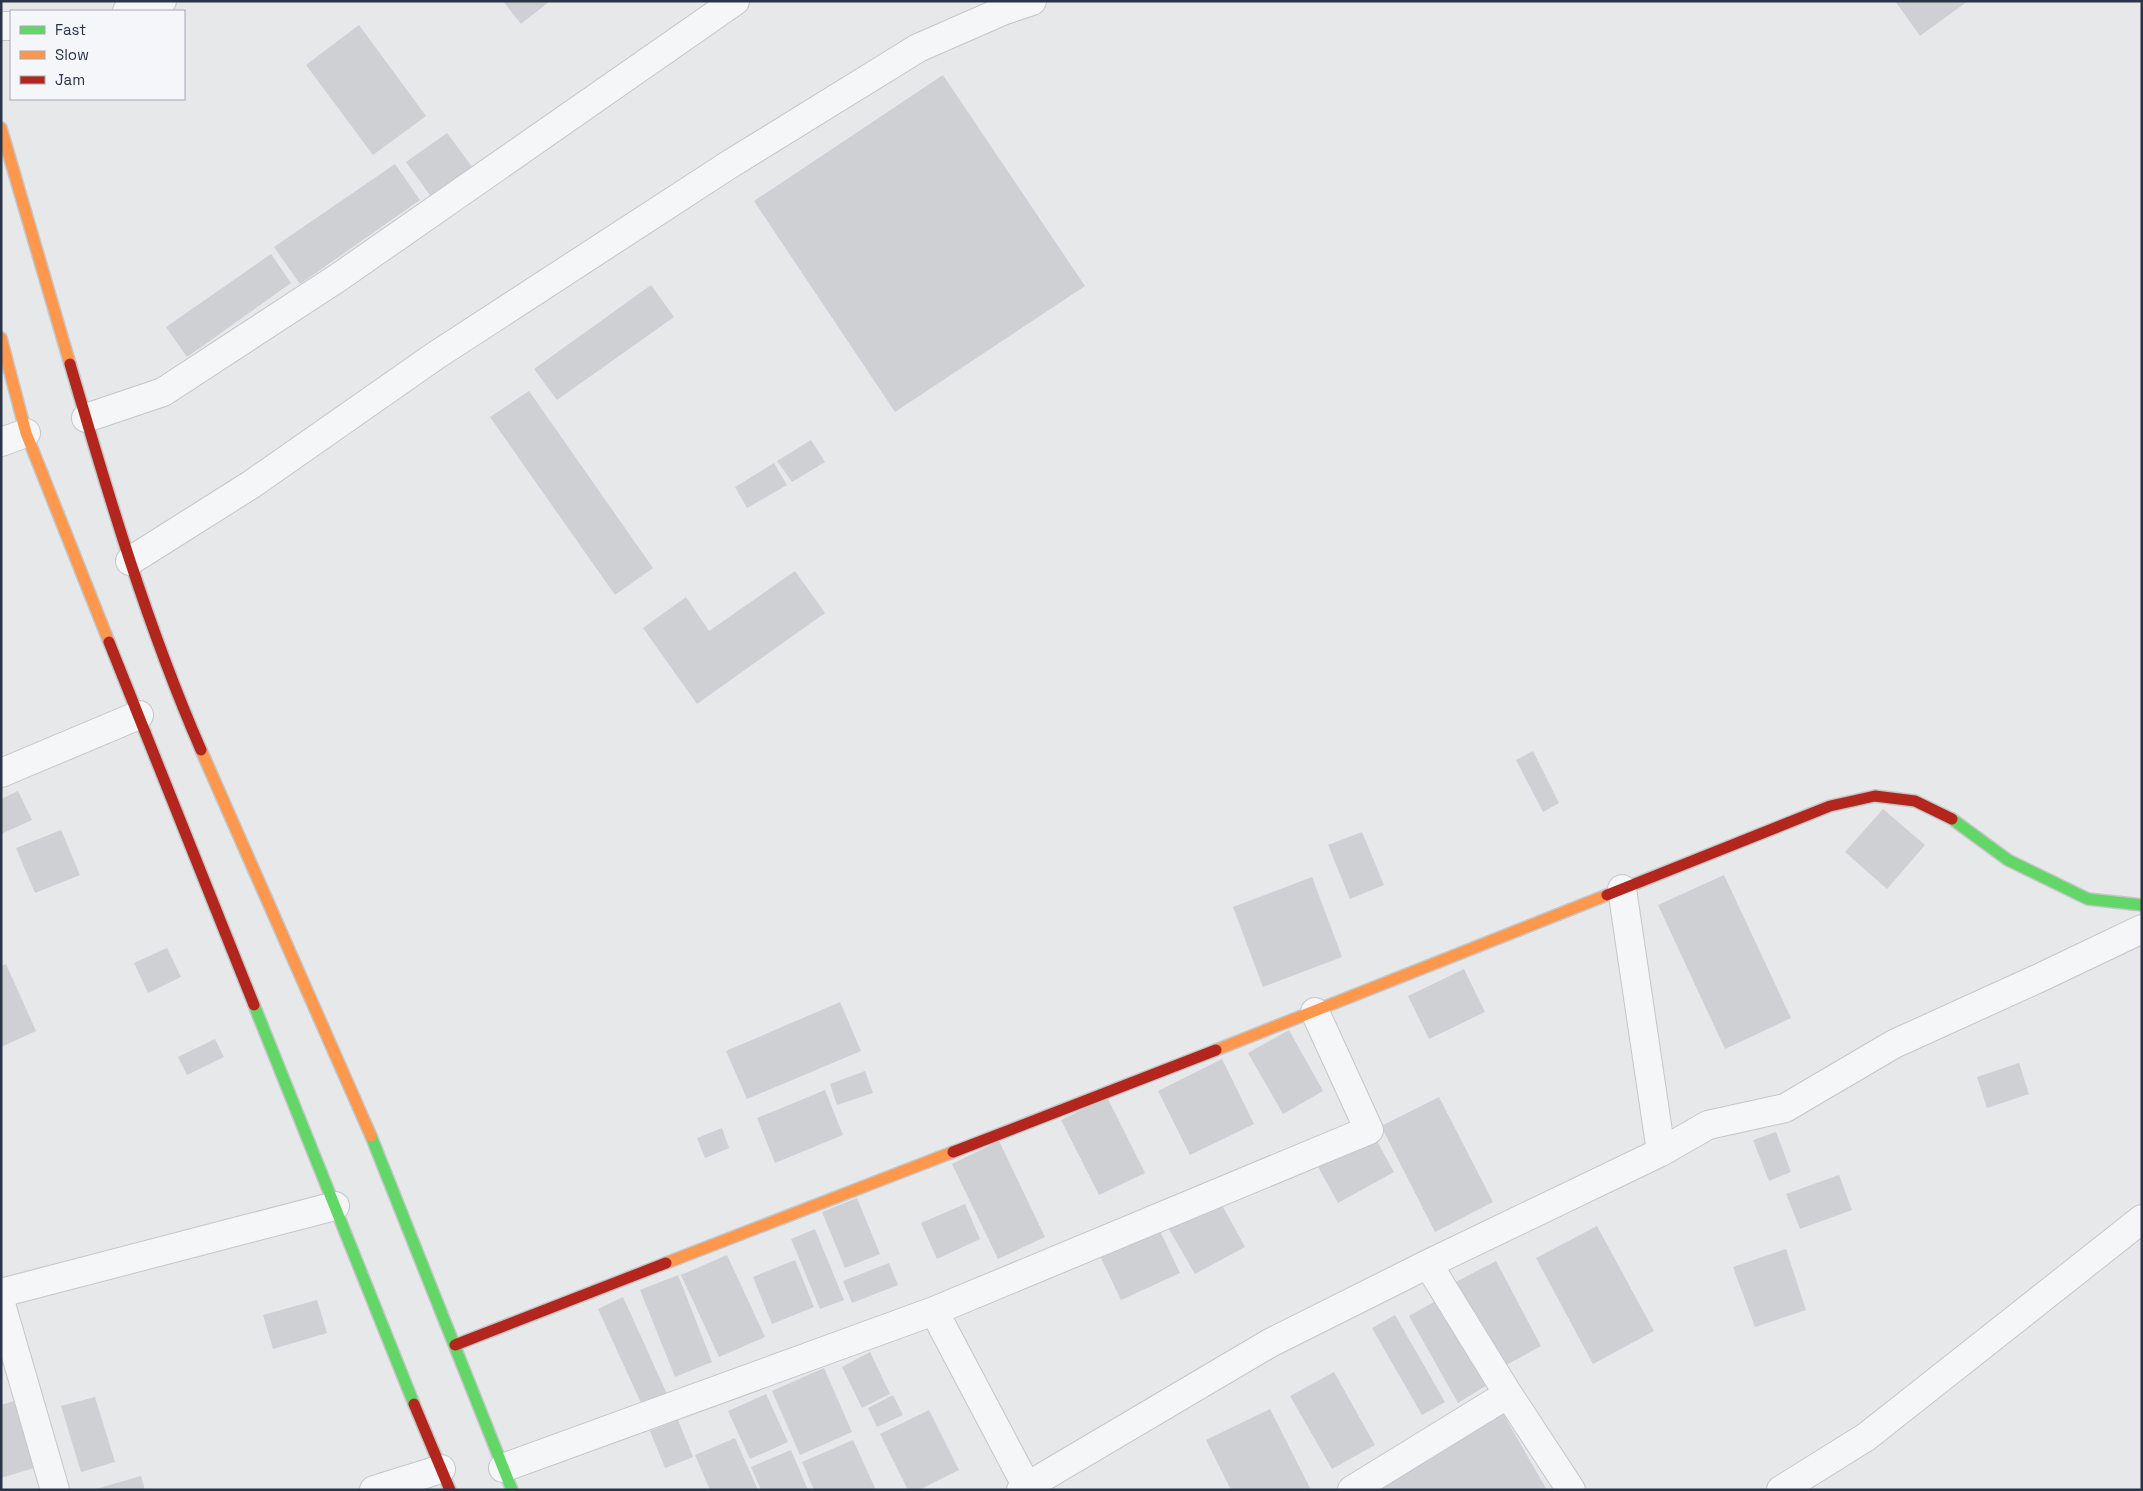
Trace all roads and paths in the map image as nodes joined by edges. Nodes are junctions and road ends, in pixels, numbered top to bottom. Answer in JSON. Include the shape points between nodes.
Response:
{"nodes":[{"id":1,"x":162,"y":1,"type":"edge"},
{"id":2,"x":735,"y":1,"type":"edge"},
{"id":3,"x":1032,"y":1,"type":"edge"},
{"id":4,"x":130,"y":10,"type":"edge"},
{"id":5,"x":1,"y":128,"type":"edge"},
{"id":6,"x":1,"y":338,"type":"edge"},
{"id":7,"x":86,"y":418,"type":"junction"},
{"id":8,"x":26,"y":433,"type":"junction"},
{"id":9,"x":1,"y":442,"type":"edge"},
{"id":10,"x":130,"y":561,"type":"junction"},
{"id":11,"x":139,"y":716,"type":"junction"},
{"id":12,"x":1,"y":773,"type":"edge"},
{"id":13,"x":1622,"y":889,"type":"junction"},
{"id":14,"x":2142,"y":905,"type":"edge"},
{"id":15,"x":2142,"y":929,"type":"edge"},
{"id":16,"x":1315,"y":1012,"type":"junction"},
{"id":17,"x":1661,"y":1152,"type":"junction"},
{"id":18,"x":335,"y":1206,"type":"junction"},
{"id":19,"x":2142,"y":1218,"type":"edge"},
{"id":20,"x":1428,"y":1264,"type":"junction"},
{"id":21,"x":1,"y":1293,"type":"edge"},
{"id":22,"x":1,"y":1304,"type":"edge"},
{"id":23,"x":934,"y":1312,"type":"junction"},
{"id":24,"x":455,"y":1345,"type":"junction"},
{"id":25,"x":1508,"y":1394,"type":"junction"},
{"id":26,"x":446,"y":1479,"type":"edge"},
{"id":27,"x":507,"y":1479,"type":"edge"},
{"id":28,"x":1024,"y":1488,"type":"edge"},
{"id":29,"x":55,"y":1490,"type":"edge"},
{"id":30,"x":374,"y":1490,"type":"edge"},
{"id":31,"x":1352,"y":1490,"type":"edge"},
{"id":32,"x":1571,"y":1490,"type":"edge"},
{"id":33,"x":1781,"y":1490,"type":"edge"}],
"edges":[{"from":1,"to":4,"type":"street"},
{"from":2,"to":7,"type":"street","via":[[338,277],[163,392]]},
{"from":3,"to":10,"type":"street","via":[[918,48],[726,166],[443,350],[252,484]]},
{"from":5,"to":7,"type":"main road"},
{"from":6,"to":8,"type":"main road"},
{"from":7,"to":10,"type":"main road"},
{"from":8,"to":9,"type":"street"},
{"from":8,"to":11,"type":"main road"},
{"from":10,"to":24,"type":"main road","via":[[186,713],[368,1127]]},
{"from":11,"to":12,"type":"street"},
{"from":11,"to":18,"type":"main road"},
{"from":13,"to":14,"type":"main road","via":[[1830,806],[1875,796],[1915,801],[1956,821],[2008,860],[2088,899]]},
{"from":13,"to":16,"type":"main road"},
{"from":13,"to":17,"type":"street"},
{"from":15,"to":17,"type":"street","via":[[1894,1044],[1786,1108],[1708,1125]]},
{"from":16,"to":23,"type":"street","via":[[1369,1130]]},
{"from":16,"to":24,"type":"main road"},
{"from":17,"to":20,"type":"street"},
{"from":18,"to":21,"type":"street"},
{"from":18,"to":26,"type":"main road"},
{"from":19,"to":33,"type":"street","via":[[1866,1437]]},
{"from":20,"to":25,"type":"street"},
{"from":20,"to":28,"type":"street","via":[[1270,1344]]},
{"from":22,"to":29,"type":"street"},
{"from":23,"to":27,"type":"street"},
{"from":23,"to":28,"type":"street"},
{"from":24,"to":27,"type":"main road"},
{"from":25,"to":31,"type":"street"},
{"from":25,"to":32,"type":"street"},
{"from":26,"to":30,"type":"street"}]}
